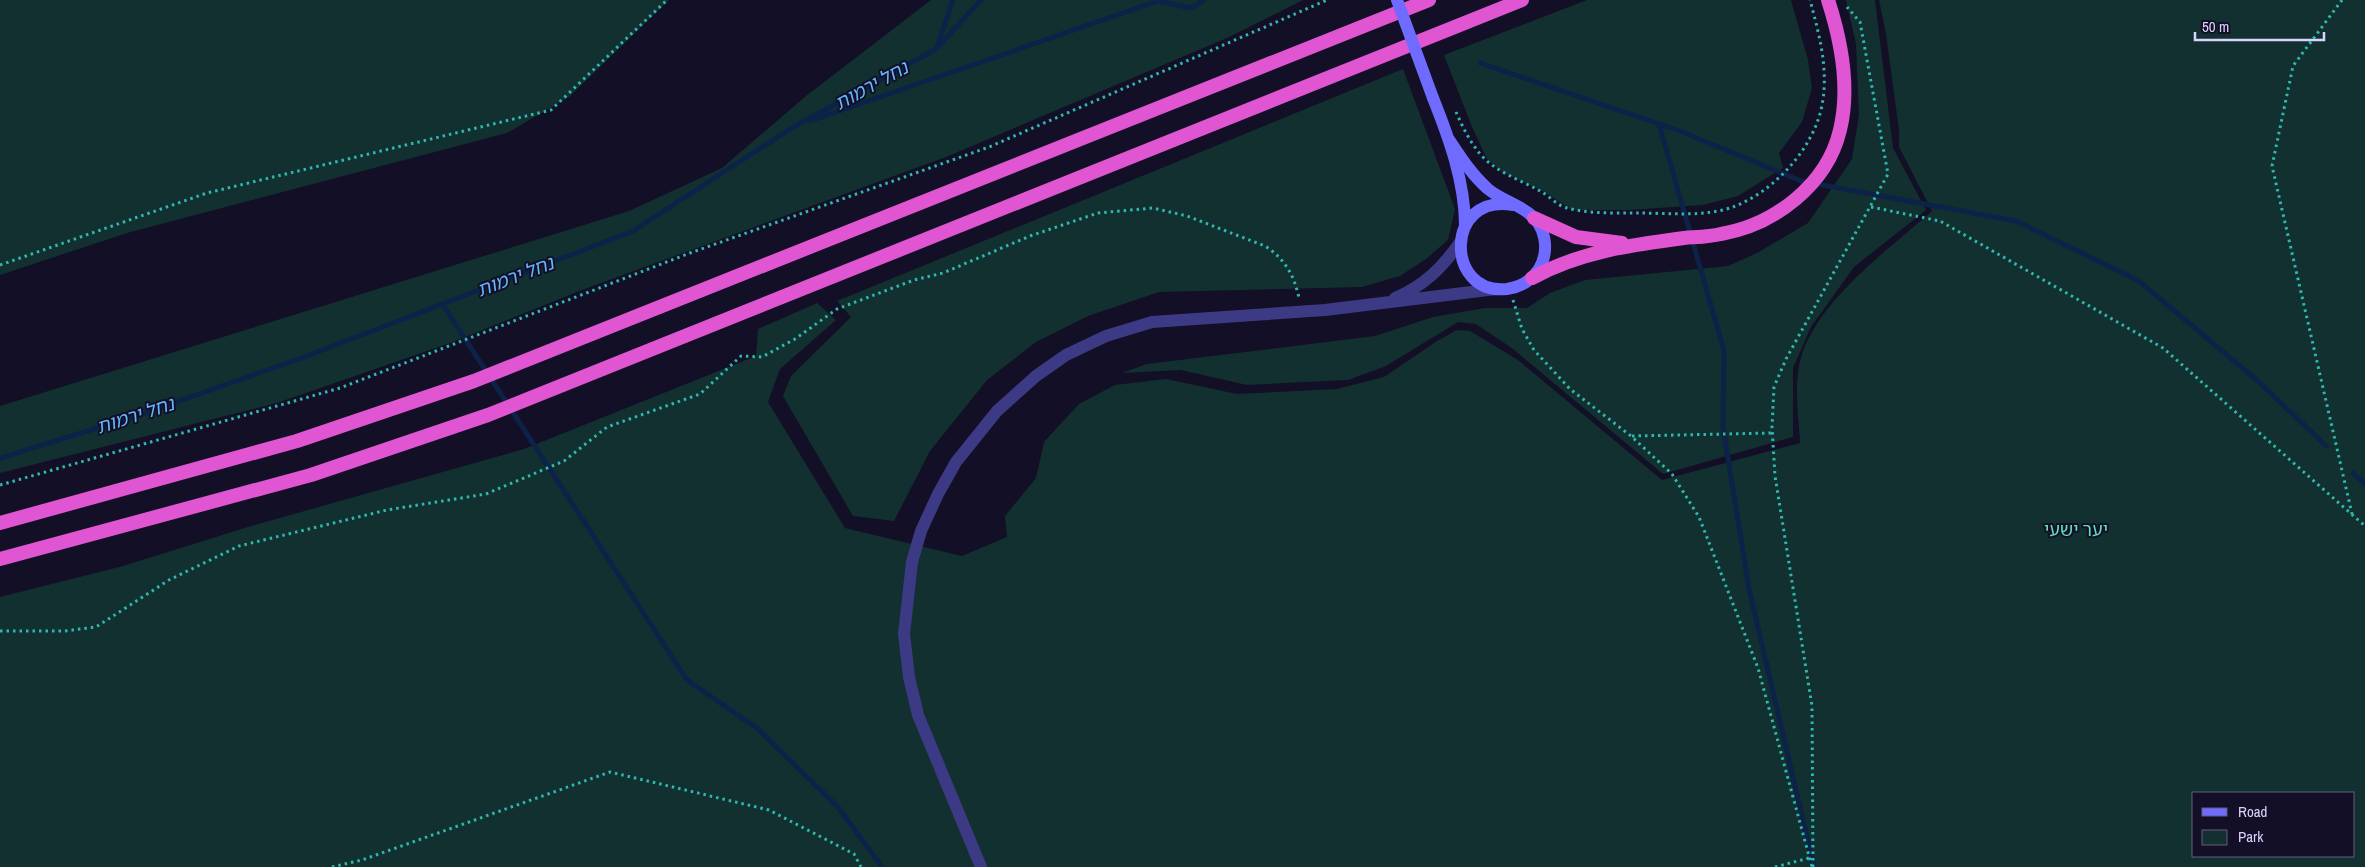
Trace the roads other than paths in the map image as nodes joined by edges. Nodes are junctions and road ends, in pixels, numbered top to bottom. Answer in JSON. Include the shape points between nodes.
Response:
{"nodes":[{"id":1,"x":1397,"y":0,"type":"edge"},
{"id":2,"x":1429,"y":0,"type":"edge"},
{"id":3,"x":1522,"y":0,"type":"edge"},
{"id":4,"x":1828,"y":0,"type":"edge"},
{"id":5,"x":1448,"y":138,"type":"junction"},
{"id":6,"x":1513,"y":205,"type":"junction"},
{"id":7,"x":1534,"y":218,"type":"junction"},
{"id":8,"x":1465,"y":226,"type":"junction"},
{"id":9,"x":1460,"y":241,"type":"junction"},
{"id":10,"x":1640,"y":245,"type":"junction"},
{"id":11,"x":1532,"y":278,"type":"junction"},
{"id":12,"x":1496,"y":289,"type":"junction"},
{"id":13,"x":1378,"y":303,"type":"junction"},
{"id":14,"x":0,"y":523,"type":"edge"},
{"id":15,"x":0,"y":558,"type":"edge"},
{"id":16,"x":981,"y":867,"type":"edge"}],
"edges":[{"from":1,"to":5,"type":"main road","bridge":true},
{"from":2,"to":14,"type":"highway","via":[[474,381],[297,441]]},
{"from":3,"to":15,"type":"highway","via":[[488,414],[311,475]]},
{"from":4,"to":10,"type":"highway","via":[[1842,62],[1843,100],[1840,131],[1828,161],[1815,180],[1798,198],[1750,227]]},
{"from":5,"to":6,"type":"main road","via":[[1481,182]]},
{"from":5,"to":8,"type":"main road","via":[[1464,200]]},
{"from":6,"to":7,"type":"main road"},
{"from":6,"to":8,"type":"main road","via":[[1498,204],[1483,209],[1474,214]]},
{"from":7,"to":10,"type":"highway","via":[[1576,237]]},
{"from":7,"to":11,"type":"main road","via":[[1542,230],[1545,249],[1542,262]]},
{"from":8,"to":9,"type":"main road"},
{"from":9,"to":12,"type":"main road","via":[[1461,256],[1468,270],[1478,281]]},
{"from":9,"to":13,"type":"street","via":[[1430,278],[1408,292]]},
{"from":10,"to":11,"type":"highway","via":[[1574,258]]},
{"from":11,"to":12,"type":"main road","via":[[1510,288]]},
{"from":12,"to":13,"type":"street"},
{"from":13,"to":16,"type":"street","via":[[1152,322],[1106,336],[1066,355],[1036,376],[997,411],[956,462],[921,531],[912,562],[904,634],[918,715]]}]}
